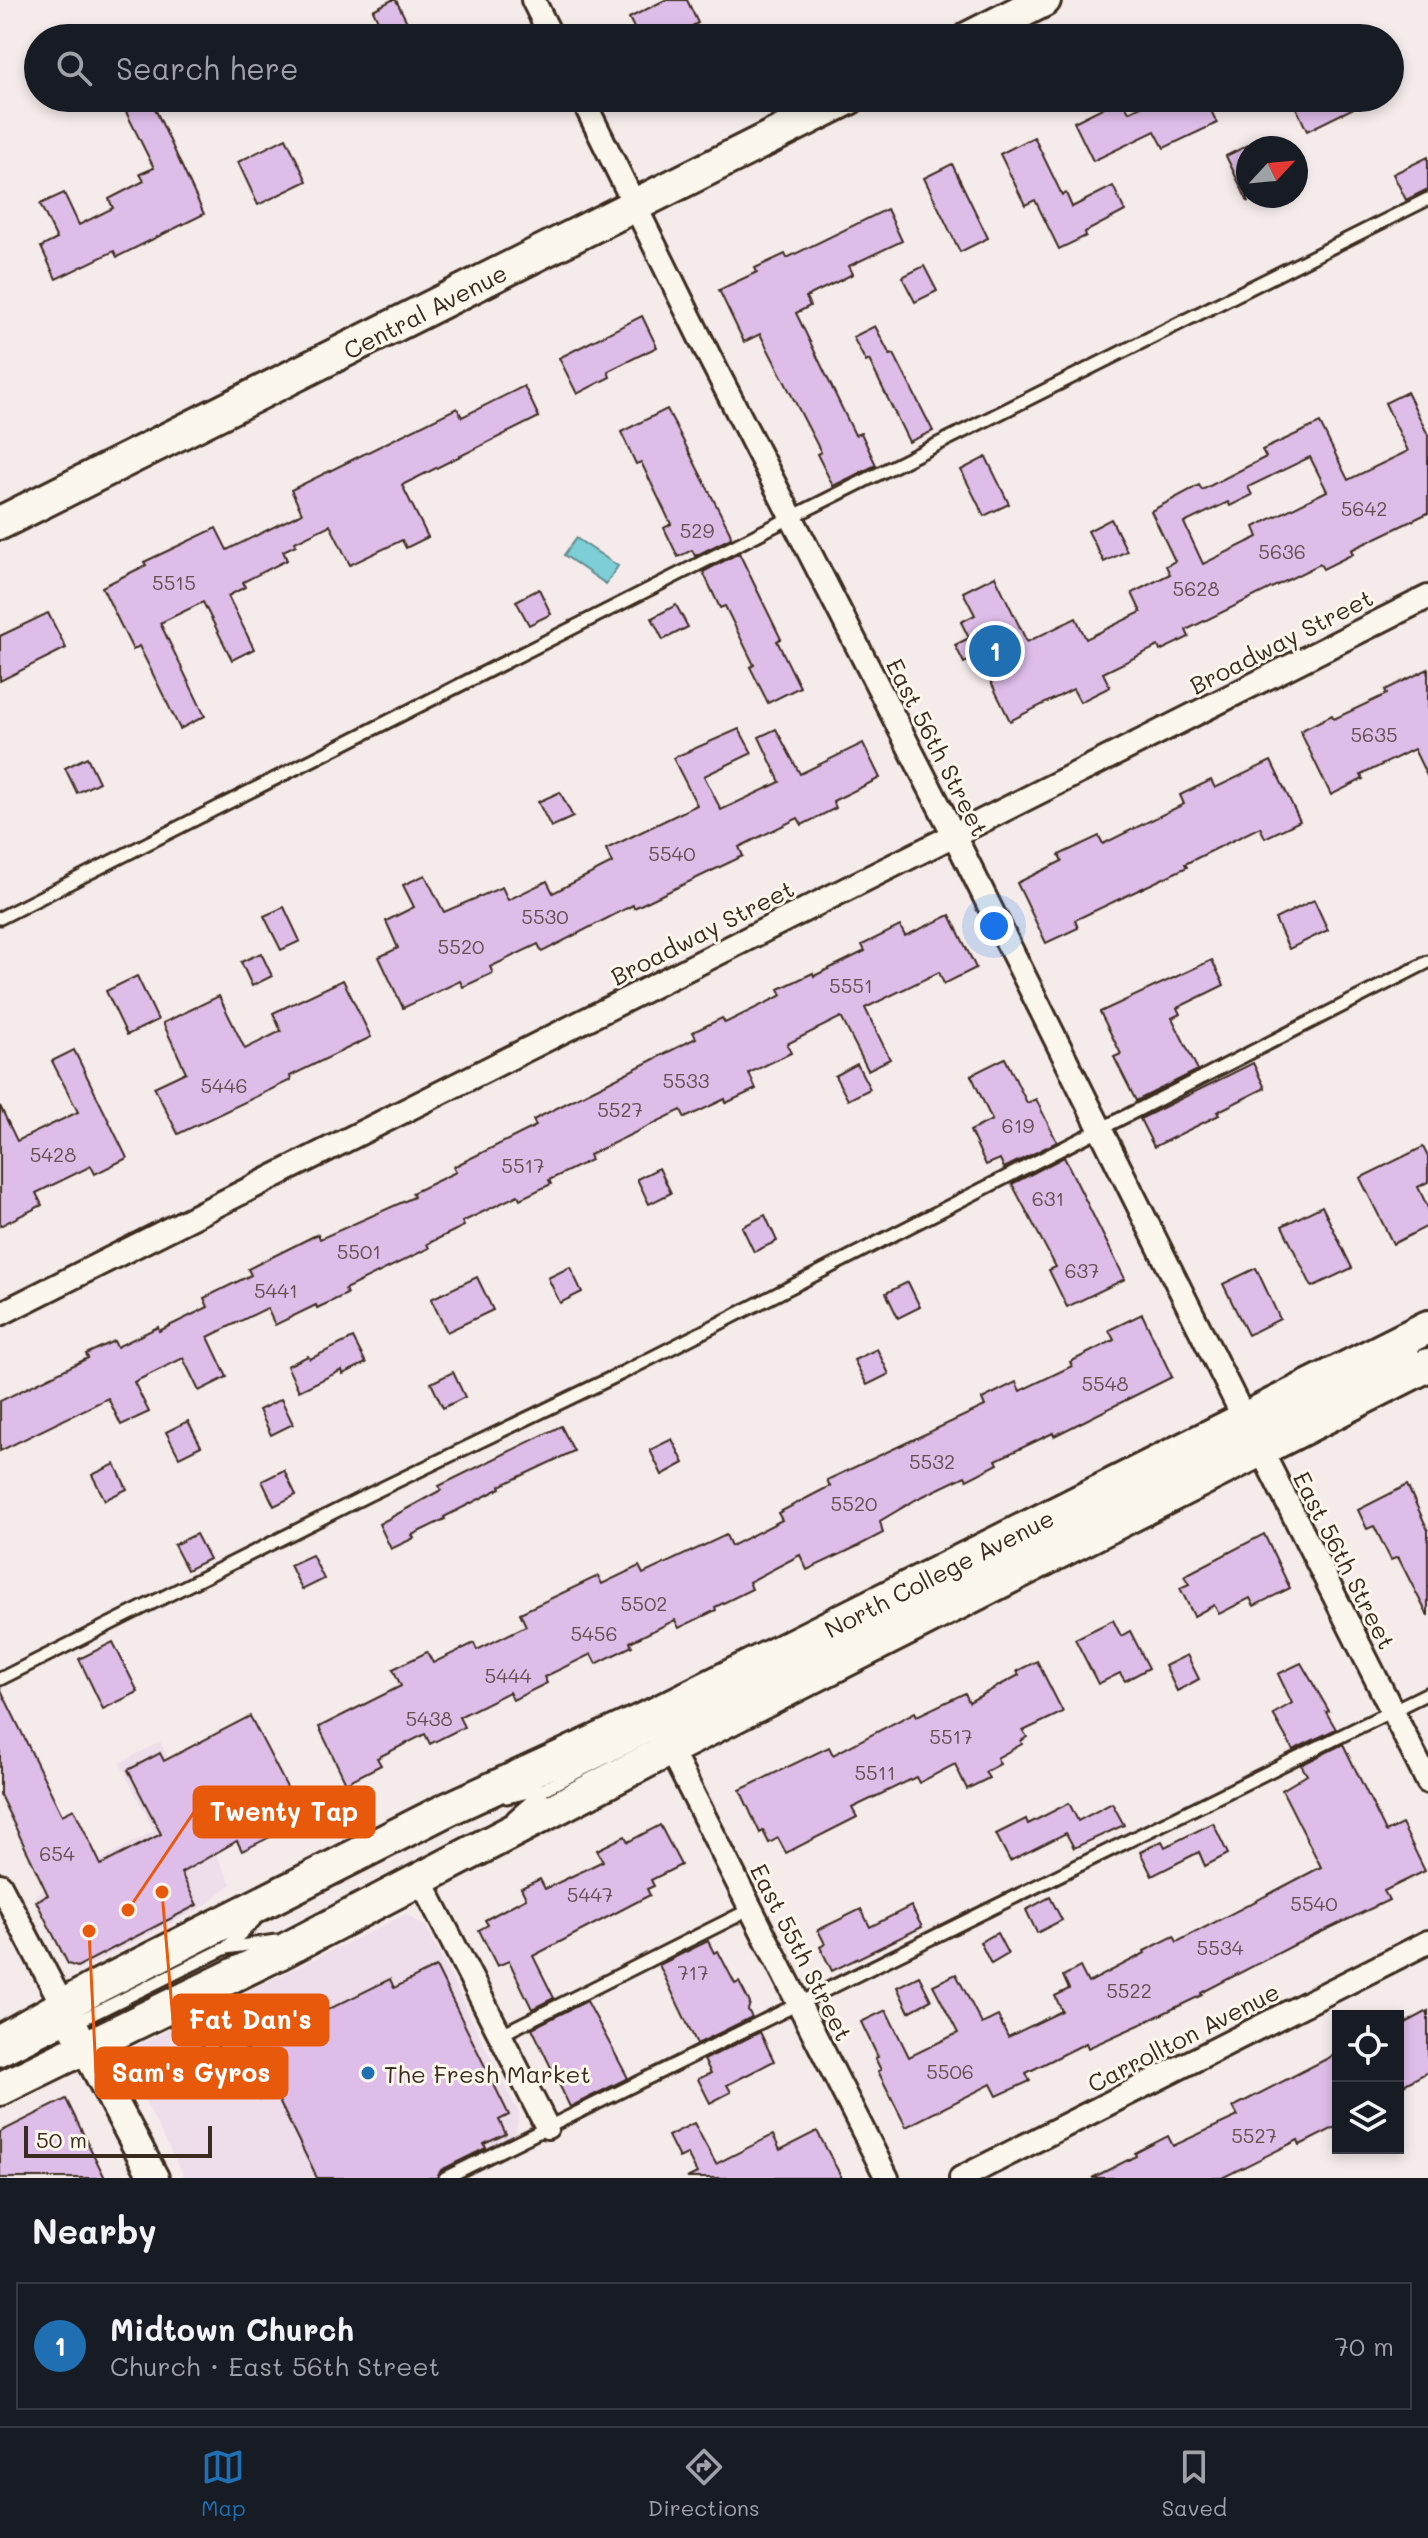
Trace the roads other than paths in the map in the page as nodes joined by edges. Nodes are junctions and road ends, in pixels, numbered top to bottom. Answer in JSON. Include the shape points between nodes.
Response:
{"nodes":[{"id":1,"x":533,"y":0,"type":"edge"},
{"id":2,"x":1044,"y":0,"type":"edge"},
{"id":3,"x":545,"y":24,"type":"edge"},
{"id":4,"x":997,"y":24,"type":"edge"},
{"id":5,"x":589,"y":112,"type":"edge"},
{"id":6,"x":821,"y":112,"type":"edge"},
{"id":7,"x":1428,"y":199,"type":"edge"},
{"id":8,"x":635,"y":205,"type":"junction"},
{"id":9,"x":792,"y":517,"type":"junction"},
{"id":10,"x":0,"y":523,"type":"edge"},
{"id":11,"x":1428,"y":597,"type":"edge"},
{"id":12,"x":954,"y":835,"type":"junction"},
{"id":13,"x":0,"y":918,"type":"edge"},
{"id":14,"x":1428,"y":962,"type":"edge"},
{"id":15,"x":1098,"y":1129,"type":"junction"},
{"id":16,"x":0,"y":1314,"type":"edge"},
{"id":17,"x":1428,"y":1327,"type":"edge"},
{"id":18,"x":1428,"y":1345,"type":"edge"},
{"id":19,"x":1428,"y":1365,"type":"edge"},
{"id":20,"x":1252,"y":1434,"type":"junction"},
{"id":21,"x":0,"y":1679,"type":"edge"},
{"id":22,"x":1428,"y":1693,"type":"edge"},
{"id":23,"x":1392,"y":1711,"type":"junction"},
{"id":24,"x":670,"y":1749,"type":"junction"},
{"id":25,"x":1428,"y":1782,"type":"edge"},
{"id":26,"x":546,"y":1788,"type":"junction"},
{"id":27,"x":446,"y":1810,"type":"junction"},
{"id":28,"x":469,"y":1855,"type":"junction"},
{"id":29,"x":421,"y":1880,"type":"junction"},
{"id":30,"x":0,"y":1885,"type":"edge"},
{"id":31,"x":286,"y":1891,"type":"junction"},
{"id":32,"x":751,"y":1909,"type":"junction"},
{"id":33,"x":310,"y":1937,"type":"junction"},
{"id":34,"x":1428,"y":1942,"type":"edge"},
{"id":35,"x":226,"y":1948,"type":"junction"},
{"id":36,"x":187,"y":1998,"type":"junction"},
{"id":37,"x":800,"y":2005,"type":"junction"},
{"id":38,"x":74,"y":2026,"type":"junction"},
{"id":39,"x":500,"y":2035,"type":"junction"},
{"id":40,"x":0,"y":2041,"type":"edge"},
{"id":41,"x":211,"y":2047,"type":"dead end"},
{"id":42,"x":0,"y":2060,"type":"edge"},
{"id":43,"x":0,"y":2089,"type":"edge"},
{"id":44,"x":547,"y":2127,"type":"junction"},
{"id":45,"x":154,"y":2178,"type":"edge"},
{"id":46,"x":445,"y":2178,"type":"edge"},
{"id":47,"x":887,"y":2178,"type":"edge"},
{"id":48,"x":961,"y":2178,"type":"edge"}],
"edges":[{"from":1,"to":3,"type":"street"},
{"from":2,"to":4,"type":"main road"},
{"from":5,"to":8,"type":"street","name":"East 56th Street"},
{"from":6,"to":8,"type":"main road","name":"Central Avenue"},
{"from":7,"to":9,"type":"lane"},
{"from":8,"to":9,"type":"street","name":"East 56th Street"},
{"from":8,"to":10,"type":"main road","name":"Central Avenue"},
{"from":9,"to":12,"type":"street","name":"East 56th Street"},
{"from":9,"to":13,"type":"lane"},
{"from":11,"to":12,"type":"street","name":"Broadway Street"},
{"from":12,"to":15,"type":"street","name":"East 56th Street"},
{"from":12,"to":16,"type":"street","name":"Broadway Street"},
{"from":14,"to":15,"type":"lane"},
{"from":15,"to":20,"type":"street","name":"East 56th Street"},
{"from":15,"to":21,"type":"lane","via":[[626,1371]]},
{"from":17,"to":20,"type":"main road","name":"North College Avenue"},
{"from":18,"to":26,"type":"lane","name":"North College Avenue"},
{"from":19,"to":20,"type":"main road","name":"North College Avenue"},
{"from":20,"to":23,"type":"street","name":"East 56th Street"},
{"from":20,"to":24,"type":"main road","name":"North College Avenue"},
{"from":20,"to":27,"type":"main road","name":"North College Avenue"},
{"from":22,"to":23,"type":"lane"},
{"from":23,"to":25,"type":"street","name":"East 56th Street"},
{"from":23,"to":37,"type":"lane"},
{"from":24,"to":28,"type":"main road","name":"North College Avenue"},
{"from":24,"to":32,"type":"street","name":"East 55th Street"},
{"from":26,"to":27,"type":"lane","name":"North College Avenue"},
{"from":26,"to":28,"type":"lane","name":"North College Avenue"},
{"from":27,"to":31,"type":"main road","name":"North College Avenue"},
{"from":28,"to":29,"type":"main road","name":"North College Avenue"},
{"from":29,"to":33,"type":"main road","name":"North College Avenue"},
{"from":29,"to":39,"type":"street"},
{"from":30,"to":38,"type":"street"},
{"from":31,"to":35,"type":"lane","name":"North College Avenue"},
{"from":31,"to":38,"type":"main road","name":"North College Avenue"},
{"from":32,"to":37,"type":"street","name":"East 55th Street"},
{"from":32,"to":39,"type":"lane"},
{"from":33,"to":35,"type":"lane","name":"North College Avenue"},
{"from":33,"to":36,"type":"main road","name":"North College Avenue"},
{"from":34,"to":48,"type":"street","name":"Carrollton Avenue"},
{"from":35,"to":38,"type":"lane","name":"North College Avenue"},
{"from":36,"to":38,"type":"main road","name":"North College Avenue"},
{"from":36,"to":41,"type":"lane"},
{"from":37,"to":44,"type":"lane"},
{"from":37,"to":47,"type":"street","name":"East 55th Street"},
{"from":38,"to":40,"type":"main road","name":"North College Avenue"},
{"from":38,"to":42,"type":"lane","name":"North College Avenue"},
{"from":38,"to":43,"type":"main road","name":"North College Avenue"},
{"from":38,"to":45,"type":"street"},
{"from":39,"to":44,"type":"street"},
{"from":44,"to":46,"type":"lane"}]}
